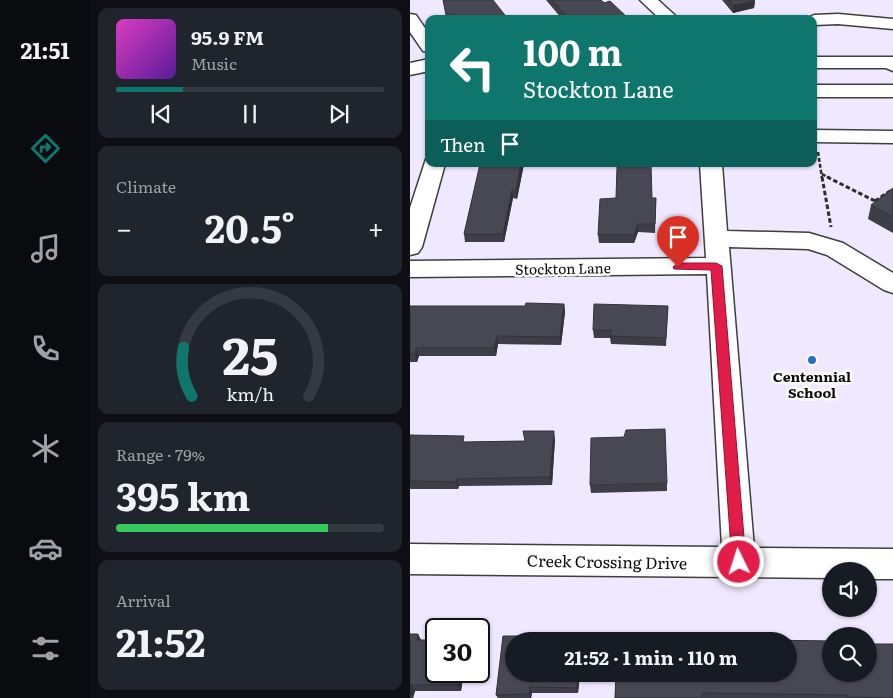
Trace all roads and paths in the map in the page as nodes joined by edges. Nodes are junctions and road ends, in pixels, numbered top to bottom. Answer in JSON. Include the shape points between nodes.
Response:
{"nodes":[{"id":1,"x":648,"y":0,"type":"edge"},
{"id":2,"x":666,"y":15,"type":"edge"},
{"id":3,"x":410,"y":19,"type":"edge"},
{"id":4,"x":817,"y":20,"type":"edge"},
{"id":5,"x":893,"y":24,"type":"edge"},
{"id":6,"x":425,"y":41,"type":"edge"},
{"id":7,"x":817,"y":63,"type":"edge"},
{"id":8,"x":425,"y":65,"type":"edge"},
{"id":9,"x":893,"y":65,"type":"edge"},
{"id":10,"x":410,"y":69,"type":"edge"},
{"id":11,"x":817,"y":91,"type":"edge"},
{"id":12,"x":893,"y":91,"type":"edge"},
{"id":13,"x":893,"y":122,"type":"edge"},
{"id":14,"x":817,"y":131,"type":"edge"},
{"id":15,"x":817,"y":131,"type":"edge"},
{"id":16,"x":893,"y":136,"type":"edge"},
{"id":17,"x":817,"y":149,"type":"edge"},
{"id":18,"x":433,"y":167,"type":"edge"},
{"id":19,"x":711,"y":167,"type":"edge"},
{"id":20,"x":821,"y":173,"type":"junction"},
{"id":21,"x":893,"y":189,"type":"edge"},
{"id":22,"x":875,"y":201,"type":"junction"},
{"id":23,"x":885,"y":206,"type":"edge"},
{"id":24,"x":832,"y":235,"type":"dead end"},
{"id":25,"x":715,"y":239,"type":"junction"},
{"id":26,"x":410,"y":247,"type":"edge"},
{"id":27,"x":716,"y":266,"type":"junction"},
{"id":28,"x":410,"y":269,"type":"edge"},
{"id":29,"x":893,"y":284,"type":"edge"},
{"id":30,"x":410,"y":559,"type":"edge"},
{"id":31,"x":739,"y":562,"type":"junction"},
{"id":32,"x":893,"y":564,"type":"edge"}],
"edges":[{"from":1,"to":2,"type":"street"},
{"from":3,"to":6,"type":"street"},
{"from":4,"to":5,"type":"street"},
{"from":7,"to":9,"type":"street","via":[[892,62]]},
{"from":8,"to":10,"type":"street"},
{"from":11,"to":12,"type":"street"},
{"from":13,"to":14,"type":"street"},
{"from":15,"to":16,"type":"street"},
{"from":17,"to":20,"type":"path"},
{"from":18,"to":26,"type":"street"},
{"from":19,"to":25,"type":"street"},
{"from":20,"to":22,"type":"path"},
{"from":20,"to":24,"type":"path"},
{"from":21,"to":22,"type":"path"},
{"from":22,"to":23,"type":"path"},
{"from":25,"to":27,"type":"street"},
{"from":25,"to":29,"type":"street","via":[[809,241],[835,249]]},
{"from":27,"to":28,"type":"street","name":"Stockton Lane"},
{"from":27,"to":31,"type":"street"},
{"from":30,"to":31,"type":"street","name":"Creek Crossing Drive"},
{"from":31,"to":32,"type":"street","name":"Creek Crossing Drive"}]}
